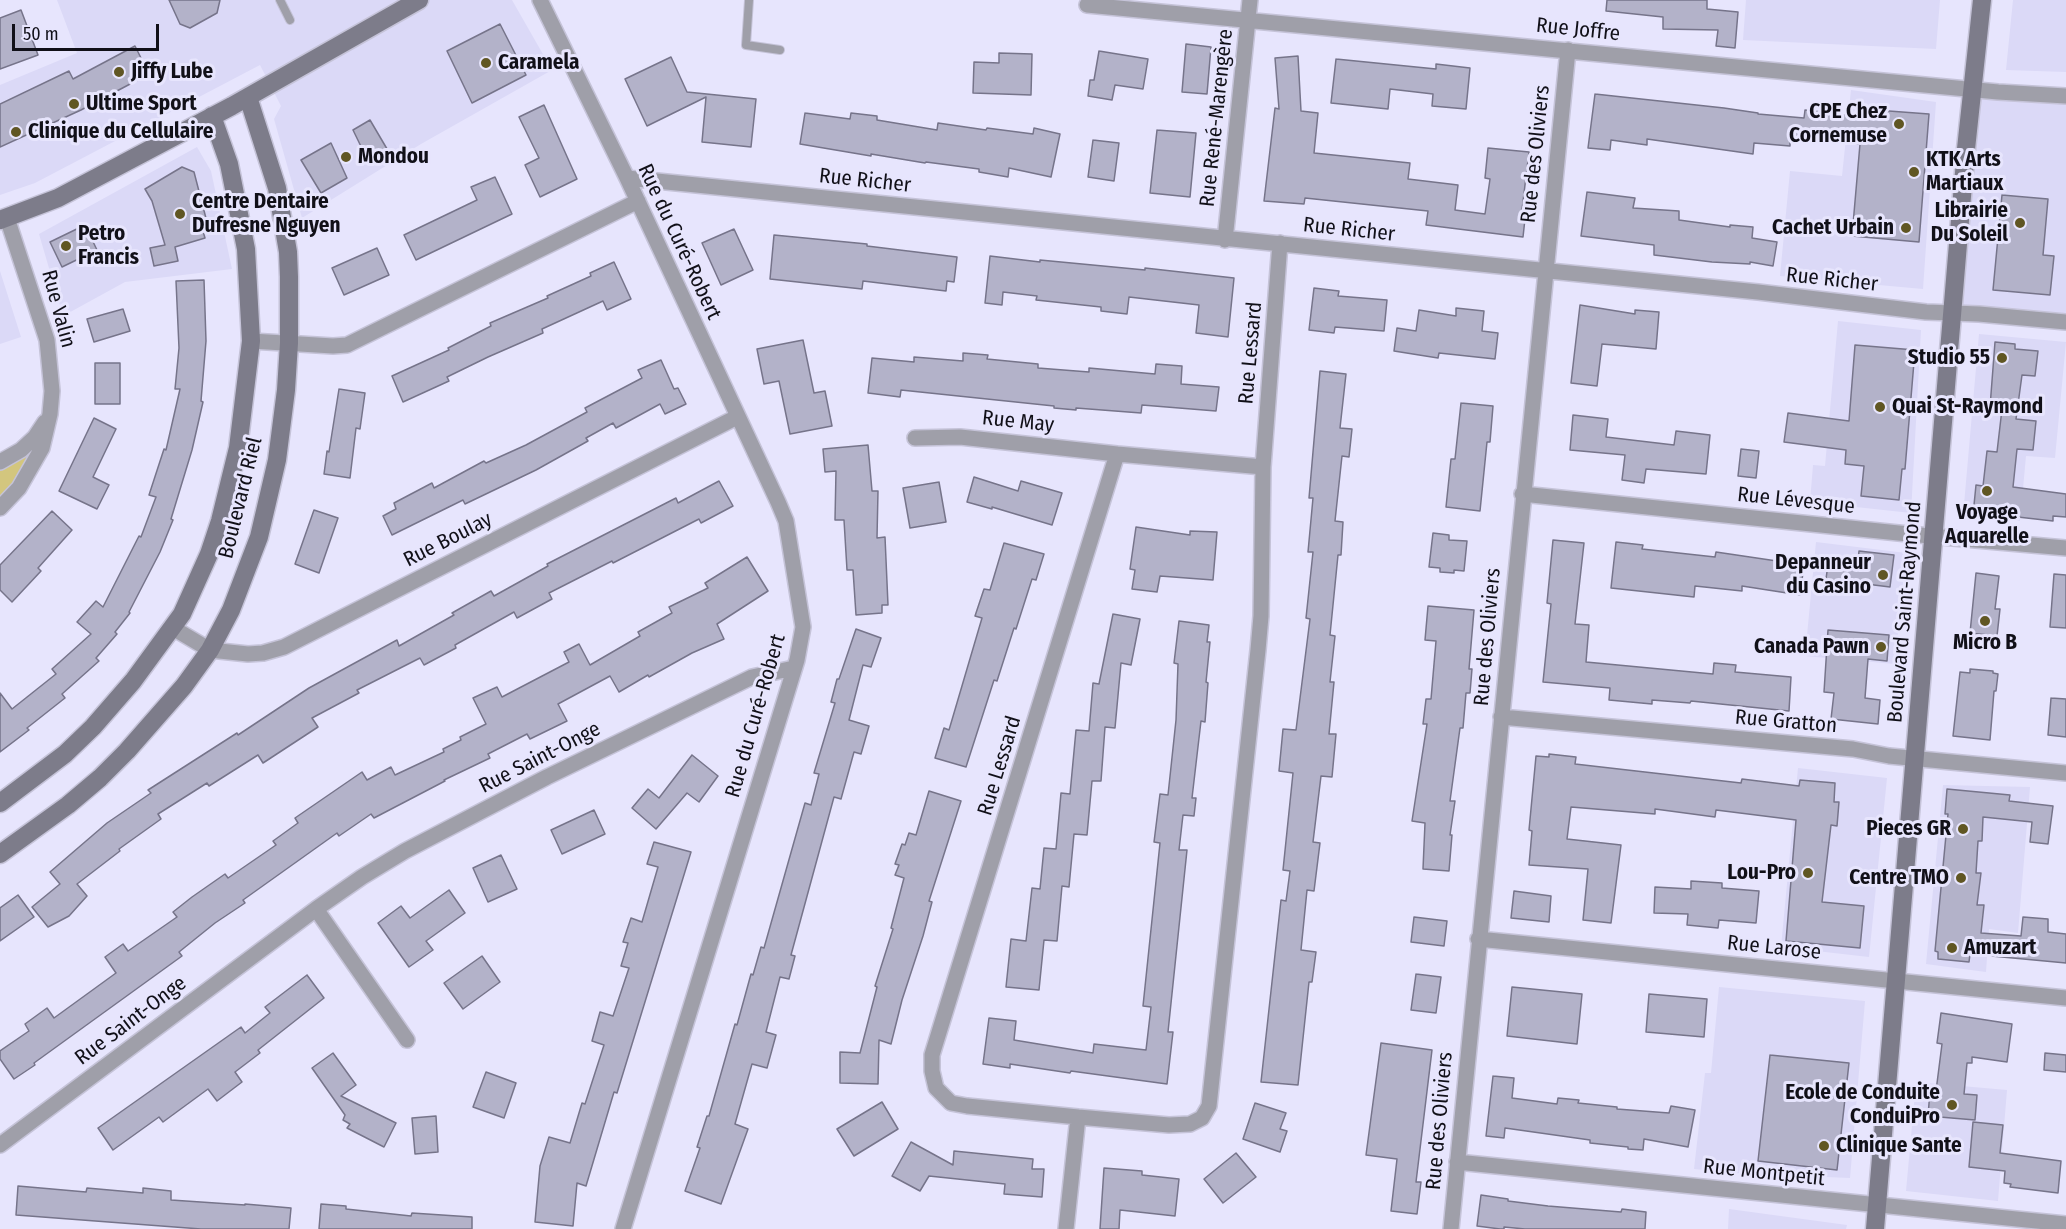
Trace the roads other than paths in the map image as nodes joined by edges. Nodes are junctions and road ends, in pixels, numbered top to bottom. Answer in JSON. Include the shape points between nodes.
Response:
{"nodes":[{"id":1,"x":280,"y":0,"type":"edge"},
{"id":2,"x":419,"y":0,"type":"edge"},
{"id":3,"x":540,"y":0,"type":"edge"},
{"id":4,"x":749,"y":0,"type":"edge"},
{"id":5,"x":1250,"y":0,"type":"edge"},
{"id":6,"x":1982,"y":0,"type":"edge"},
{"id":7,"x":1087,"y":5,"type":"dead end"},
{"id":8,"x":1248,"y":19,"type":"junction"},
{"id":9,"x":290,"y":20,"type":"dead end"},
{"id":10,"x":780,"y":50,"type":"dead end"},
{"id":11,"x":1568,"y":50,"type":"junction"},
{"id":12,"x":1972,"y":89,"type":"junction"},
{"id":13,"x":2066,"y":96,"type":"edge"},
{"id":14,"x":248,"y":97,"type":"junction"},
{"id":15,"x":212,"y":116,"type":"junction"},
{"id":16,"x":627,"y":178,"type":"junction"},
{"id":17,"x":638,"y":201,"type":"junction"},
{"id":18,"x":4,"y":219,"type":"edge"},
{"id":19,"x":1225,"y":240,"type":"junction"},
{"id":20,"x":1280,"y":243,"type":"junction"},
{"id":21,"x":1546,"y":272,"type":"junction"},
{"id":22,"x":1952,"y":313,"type":"junction"},
{"id":23,"x":2066,"y":322,"type":"edge"},
{"id":24,"x":251,"y":341,"type":"junction"},
{"id":25,"x":289,"y":343,"type":"junction"},
{"id":26,"x":50,"y":414,"type":"junction"},
{"id":27,"x":737,"y":417,"type":"junction"},
{"id":28,"x":915,"y":438,"type":"dead end"},
{"id":29,"x":1117,"y":454,"type":"junction"},
{"id":30,"x":0,"y":462,"type":"edge"},
{"id":31,"x":1263,"y":467,"type":"junction"},
{"id":32,"x":1522,"y":494,"type":"junction"},
{"id":33,"x":0,"y":508,"type":"edge"},
{"id":34,"x":1934,"y":536,"type":"junction"},
{"id":35,"x":2066,"y":548,"type":"edge"},
{"id":36,"x":173,"y":628,"type":"junction"},
{"id":37,"x":210,"y":650,"type":"junction"},
{"id":38,"x":794,"y":668,"type":"junction"},
{"id":39,"x":1501,"y":717,"type":"junction"},
{"id":40,"x":1915,"y":759,"type":"junction"},
{"id":41,"x":2066,"y":772,"type":"edge"},
{"id":42,"x":0,"y":803,"type":"edge"},
{"id":43,"x":0,"y":854,"type":"edge"},
{"id":44,"x":316,"y":909,"type":"junction"},
{"id":45,"x":1478,"y":939,"type":"junction"},
{"id":46,"x":1896,"y":982,"type":"junction"},
{"id":47,"x":2066,"y":998,"type":"edge"},
{"id":48,"x":407,"y":1040,"type":"dead end"},
{"id":49,"x":1078,"y":1117,"type":"junction"},
{"id":50,"x":0,"y":1145,"type":"edge"},
{"id":51,"x":1457,"y":1162,"type":"junction"},
{"id":52,"x":1877,"y":1206,"type":"junction"},
{"id":53,"x":2066,"y":1224,"type":"edge"},
{"id":54,"x":623,"y":1229,"type":"edge"},
{"id":55,"x":1066,"y":1229,"type":"edge"},
{"id":56,"x":1451,"y":1229,"type":"edge"},
{"id":57,"x":1875,"y":1229,"type":"edge"}],
"edges":[{"from":1,"to":9,"type":"lane"},
{"from":2,"to":14,"type":"main road"},
{"from":3,"to":16,"type":"street","name":"Rue du Curé-Robert"},
{"from":4,"to":10,"type":"lane","via":[[746,45]]},
{"from":5,"to":8,"type":"street","name":"Rue René-Marengère"},
{"from":6,"to":12,"type":"main road","name":"Boulevard Saint-Raymond"},
{"from":7,"to":8,"type":"street","name":"Rue Joffre"},
{"from":8,"to":11,"type":"street","name":"Rue Joffre"},
{"from":8,"to":19,"type":"street","name":"Rue René-Marengère"},
{"from":11,"to":12,"type":"street","name":"Rue Joffre"},
{"from":11,"to":21,"type":"street","name":"Rue des Oliviers"},
{"from":12,"to":13,"type":"street","name":"Rue Joffre"},
{"from":12,"to":22,"type":"main road","name":"Boulevard Saint-Raymond"},
{"from":14,"to":15,"type":"main road"},
{"from":14,"to":25,"type":"main road","name":"Boulevard Riel","via":[[283,217],[288,252]]},
{"from":15,"to":18,"type":"main road","via":[[58,198]]},
{"from":15,"to":24,"type":"main road","name":"Boulevard Riel","via":[[229,164],[246,249]]},
{"from":16,"to":17,"type":"street","name":"Rue du Curé-Robert"},
{"from":16,"to":19,"type":"street","name":"Rue Richer"},
{"from":17,"to":25,"type":"street","via":[[354,342],[333,346]]},
{"from":17,"to":27,"type":"street","name":"Rue du Curé-Robert"},
{"from":18,"to":26,"type":"street","name":"Rue Valin","via":[[47,340],[52,380]]},
{"from":19,"to":20,"type":"street","name":"Rue Richer"},
{"from":20,"to":21,"type":"street","name":"Rue Richer"},
{"from":20,"to":31,"type":"street","name":"Rue Lessard"},
{"from":21,"to":22,"type":"street","name":"Rue Richer"},
{"from":21,"to":32,"type":"street","name":"Rue des Oliviers"},
{"from":22,"to":23,"type":"street","name":"Rue Richer"},
{"from":22,"to":34,"type":"main road","name":"Boulevard Saint-Raymond"},
{"from":24,"to":25,"type":"street"},
{"from":24,"to":36,"type":"main road","name":"Boulevard Riel","via":[[232,480],[209,554]]},
{"from":25,"to":37,"type":"main road","name":"Boulevard Riel","via":[[270,493],[247,570]]},
{"from":26,"to":30,"type":"street","via":[[21,450]]},
{"from":26,"to":33,"type":"street","name":"Rue Valin","via":[[32,469]]},
{"from":27,"to":37,"type":"street","name":"Rue Boulay","via":[[284,646],[248,654]]},
{"from":27,"to":38,"type":"street","name":"Rue du Curé-Robert","via":[[786,521],[803,627]]},
{"from":28,"to":29,"type":"street","name":"Rue May","via":[[960,437]]},
{"from":29,"to":31,"type":"street"},
{"from":29,"to":49,"type":"street","name":"Rue Lessard","via":[[932,1055],[936,1088],[951,1103]]},
{"from":31,"to":49,"type":"street","name":"Rue Lessard","via":[[1261,616],[1209,1106],[1202,1118],[1190,1124]]},
{"from":32,"to":34,"type":"street","name":"Rue Lévesque"},
{"from":32,"to":39,"type":"street","name":"Rue des Oliviers"},
{"from":34,"to":35,"type":"street","name":"Rue Lévesque"},
{"from":34,"to":40,"type":"main road","name":"Boulevard Saint-Raymond"},
{"from":36,"to":37,"type":"street","name":"Rue Boulay"},
{"from":36,"to":42,"type":"main road","name":"Boulevard Riel","via":[[93,727],[66,754]]},
{"from":37,"to":43,"type":"main road","name":"Boulevard Riel","via":[[170,702],[100,778]]},
{"from":38,"to":44,"type":"street","name":"Rue Saint-Onge","via":[[752,677],[548,777],[405,851]]},
{"from":38,"to":54,"type":"street","name":"Rue du Curé-Robert"},
{"from":39,"to":40,"type":"street","name":"Rue Gratton","via":[[1853,749]]},
{"from":39,"to":45,"type":"street","name":"Rue des Oliviers"},
{"from":40,"to":41,"type":"street","name":"Rue Gratton"},
{"from":40,"to":46,"type":"main road","name":"Boulevard Saint-Raymond"},
{"from":44,"to":48,"type":"street"},
{"from":44,"to":50,"type":"street","name":"Rue Saint-Onge"},
{"from":45,"to":46,"type":"street","name":"Rue Larose"},
{"from":45,"to":51,"type":"street","name":"Rue des Oliviers"},
{"from":46,"to":47,"type":"street","name":"Rue Larose"},
{"from":46,"to":52,"type":"main road","name":"Boulevard Saint-Raymond"},
{"from":49,"to":55,"type":"street"},
{"from":51,"to":52,"type":"street","name":"Rue Montpetit"},
{"from":51,"to":56,"type":"street","name":"Rue des Oliviers"},
{"from":52,"to":53,"type":"street","name":"Rue Montpetit"},
{"from":52,"to":57,"type":"main road","name":"Boulevard Saint-Raymond"}]}
